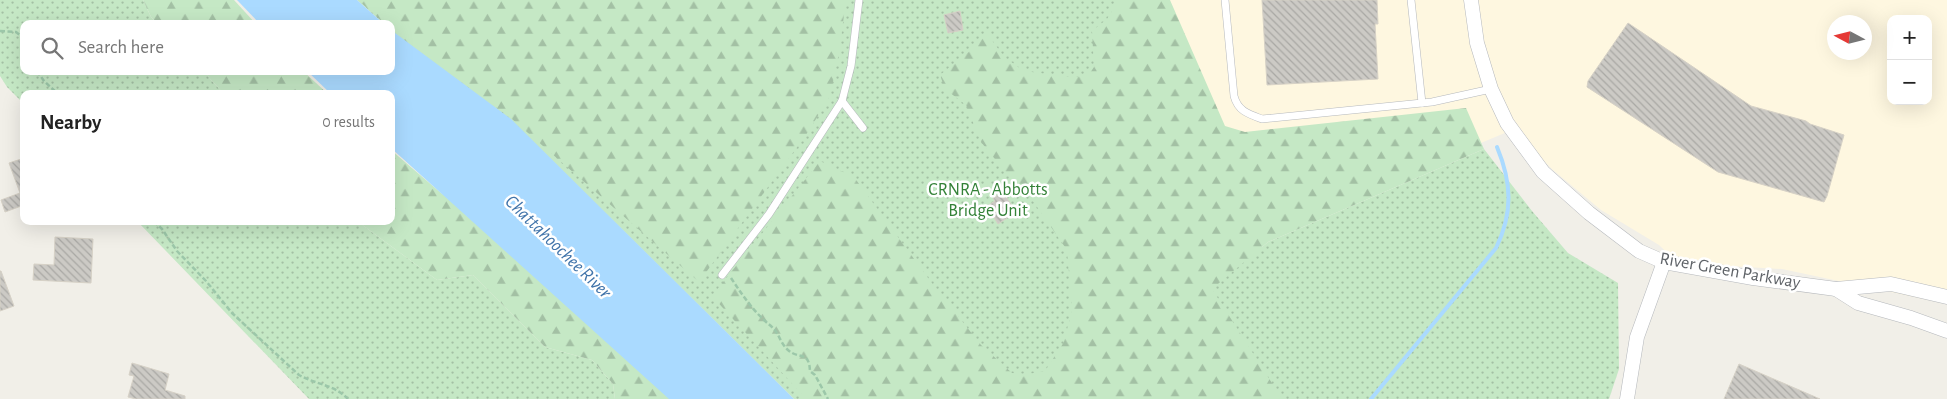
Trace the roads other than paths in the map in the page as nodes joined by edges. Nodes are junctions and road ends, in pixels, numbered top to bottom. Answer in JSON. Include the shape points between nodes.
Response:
{"nodes":[{"id":1,"x":859,"y":0,"type":"edge"},
{"id":2,"x":1225,"y":0,"type":"edge"},
{"id":3,"x":1411,"y":0,"type":"edge"},
{"id":4,"x":1470,"y":0,"type":"edge"},
{"id":5,"x":1492,"y":89,"type":"junction"},
{"id":6,"x":842,"y":101,"type":"junction"},
{"id":7,"x":1422,"y":103,"type":"junction"},
{"id":8,"x":863,"y":128,"type":"dead end"},
{"id":9,"x":1664,"y":262,"type":"junction"},
{"id":10,"x":722,"y":275,"type":"dead end"},
{"id":11,"x":1836,"y":288,"type":"junction"},
{"id":12,"x":1947,"y":298,"type":"edge"},
{"id":13,"x":1947,"y":331,"type":"edge"},
{"id":14,"x":1626,"y":399,"type":"edge"}],
"edges":[{"from":1,"to":6,"type":"lane","via":[[851,66]]},
{"from":2,"to":7,"type":"lane","via":[[1234,96],[1237,106],[1246,113],[1262,119]]},
{"from":3,"to":7,"type":"lane"},
{"from":4,"to":5,"type":"street","name":"River Green Parkway","via":[[1477,42]]},
{"from":5,"to":7,"type":"lane"},
{"from":5,"to":9,"type":"street","name":"River Green Parkway","via":[[1507,123],[1543,172],[1639,251]]},
{"from":6,"to":8,"type":"lane"},
{"from":6,"to":10,"type":"lane","via":[[769,214]]},
{"from":9,"to":11,"type":"street","name":"River Green Parkway","via":[[1753,278]]},
{"from":9,"to":14,"type":"street","via":[[1637,337]]},
{"from":11,"to":12,"type":"street","name":"River Green Parkway","via":[[1891,284]]},
{"from":11,"to":13,"type":"street","name":"River Green Parkway","via":[[1858,303]]}]}
